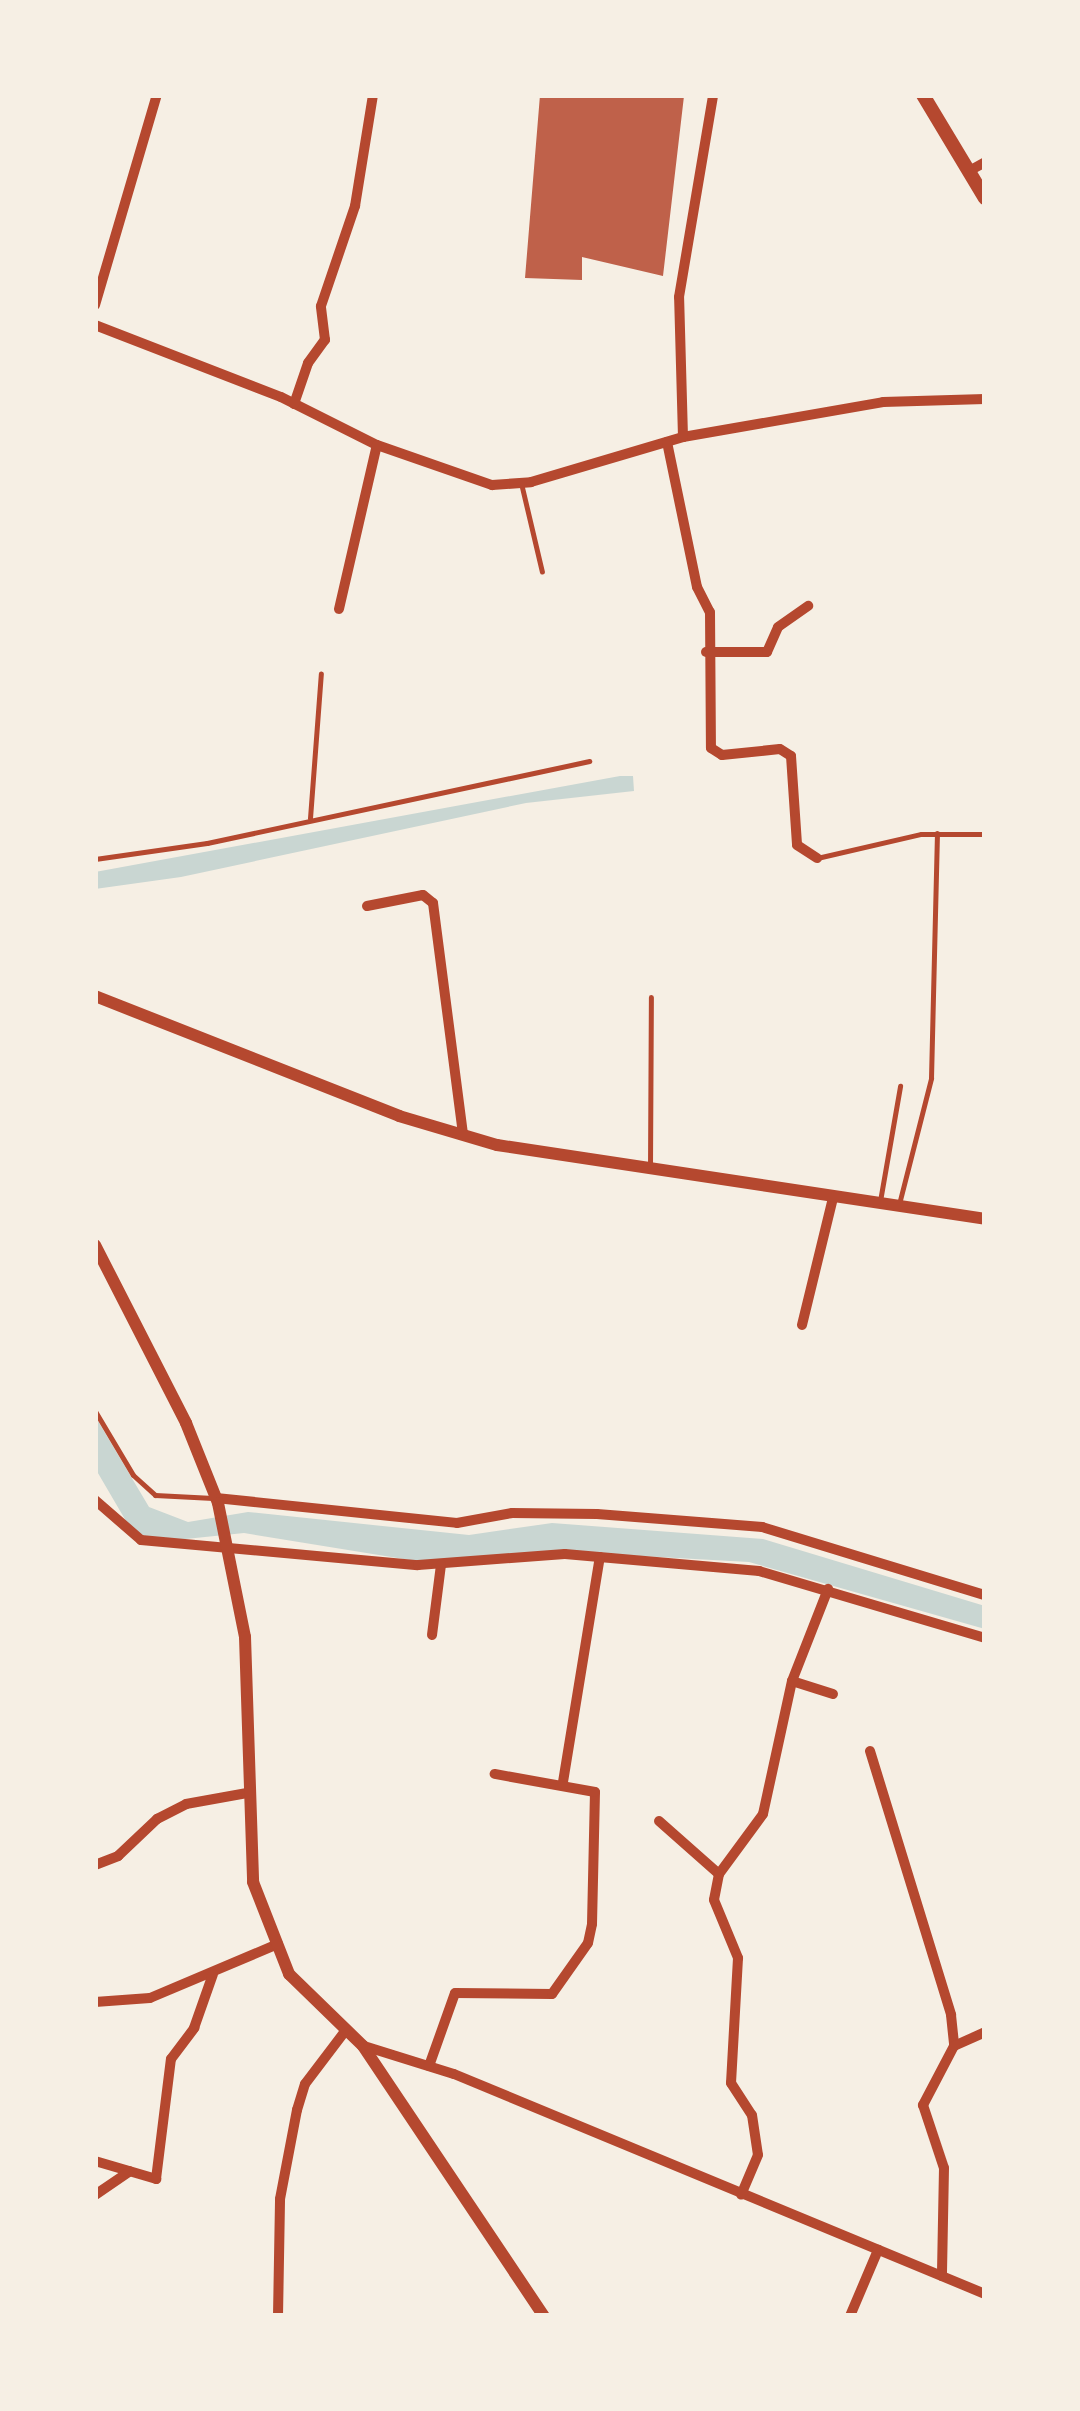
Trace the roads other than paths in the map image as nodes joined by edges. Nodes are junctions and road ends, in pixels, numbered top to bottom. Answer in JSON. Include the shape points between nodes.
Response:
{"nodes":[{"id":1,"x":157,"y":95,"type":"edge"},
{"id":2,"x":373,"y":95,"type":"edge"},
{"id":3,"x":714,"y":95,"type":"edge"},
{"id":4,"x":924,"y":95,"type":"edge"},
{"id":5,"x":985,"y":162,"type":"edge"},
{"id":6,"x":969,"y":171,"type":"junction"},
{"id":7,"x":985,"y":198,"type":"edge"},
{"id":8,"x":95,"y":305,"type":"edge"},
{"id":9,"x":95,"y":325,"type":"edge"},
{"id":10,"x":985,"y":399,"type":"edge"},
{"id":11,"x":294,"y":404,"type":"junction"},
{"id":12,"x":683,"y":437,"type":"junction"},
{"id":13,"x":666,"y":442,"type":"junction"},
{"id":14,"x":377,"y":446,"type":"junction"},
{"id":15,"x":521,"y":483,"type":"junction"},
{"id":16,"x":542,"y":572,"type":"dead end"},
{"id":17,"x":808,"y":606,"type":"dead end"},
{"id":18,"x":339,"y":610,"type":"dead end"},
{"id":19,"x":706,"y":652,"type":"junction"},
{"id":20,"x":321,"y":673,"type":"dead end"},
{"id":21,"x":588,"y":761,"type":"dead end"},
{"id":22,"x":310,"y":818,"type":"junction"},
{"id":23,"x":937,"y":833,"type":"junction"},
{"id":24,"x":985,"y":834,"type":"edge"},
{"id":25,"x":817,"y":858,"type":"joint"},
{"id":26,"x":95,"y":859,"type":"edge"},
{"id":27,"x":366,"y":906,"type":"dead end"},
{"id":28,"x":95,"y":996,"type":"edge"},
{"id":29,"x":651,"y":997,"type":"dead end"},
{"id":30,"x":900,"y":1086,"type":"dead end"},
{"id":31,"x":463,"y":1136,"type":"junction"},
{"id":32,"x":650,"y":1171,"type":"junction"},
{"id":33,"x":833,"y":1198,"type":"junction"},
{"id":34,"x":880,"y":1204,"type":"junction"},
{"id":35,"x":898,"y":1207,"type":"junction"},
{"id":36,"x":985,"y":1219,"type":"edge"},
{"id":37,"x":95,"y":1245,"type":"edge"},
{"id":38,"x":802,"y":1326,"type":"dead end"},
{"id":39,"x":95,"y":1411,"type":"edge"},
{"id":40,"x":95,"y":1500,"type":"edge"},
{"id":41,"x":216,"y":1500,"type":"junction"},
{"id":42,"x":223,"y":1545,"type":"junction"},
{"id":43,"x":600,"y":1557,"type":"junction"},
{"id":44,"x":440,"y":1564,"type":"junction"},
{"id":45,"x":828,"y":1589,"type":"junction"},
{"id":46,"x":985,"y":1595,"type":"edge"},
{"id":47,"x":432,"y":1635,"type":"dead end"},
{"id":48,"x":985,"y":1638,"type":"edge"},
{"id":49,"x":792,"y":1681,"type":"junction"},
{"id":50,"x":833,"y":1694,"type":"dead end"},
{"id":51,"x":870,"y":1751,"type":"dead end"},
{"id":52,"x":495,"y":1774,"type":"dead end"},
{"id":53,"x":563,"y":1782,"type":"junction"},
{"id":54,"x":247,"y":1793,"type":"junction"},
{"id":55,"x":659,"y":1821,"type":"dead end"},
{"id":56,"x":95,"y":1865,"type":"edge"},
{"id":57,"x":719,"y":1874,"type":"junction"},
{"id":58,"x":278,"y":1944,"type":"junction"},
{"id":59,"x":213,"y":1974,"type":"junction"},
{"id":60,"x":95,"y":2002,"type":"edge"},
{"id":61,"x":346,"y":2030,"type":"junction"},
{"id":62,"x":985,"y":2032,"type":"edge"},
{"id":63,"x":363,"y":2046,"type":"junction"},
{"id":64,"x":954,"y":2046,"type":"junction"},
{"id":65,"x":429,"y":2066,"type":"junction"},
{"id":66,"x":95,"y":2161,"type":"edge"},
{"id":67,"x":130,"y":2171,"type":"junction"},
{"id":68,"x":95,"y":2194,"type":"edge"},
{"id":69,"x":741,"y":2195,"type":"junction"},
{"id":70,"x":878,"y":2250,"type":"junction"},
{"id":71,"x":942,"y":2276,"type":"junction"},
{"id":72,"x":985,"y":2294,"type":"edge"},
{"id":73,"x":278,"y":2316,"type":"edge"},
{"id":74,"x":544,"y":2316,"type":"edge"},
{"id":75,"x":850,"y":2316,"type":"edge"}],
"edges":[{"from":1,"to":8,"type":"street"},
{"from":2,"to":11,"type":"street","via":[[355,206],[321,306],[325,340]]},
{"from":3,"to":12,"type":"street","via":[[679,297]]},
{"from":4,"to":6,"type":"main road"},
{"from":5,"to":6,"type":"street"},
{"from":6,"to":7,"type":"main road"},
{"from":9,"to":11,"type":"street"},
{"from":10,"to":12,"type":"street","via":[[883,402]]},
{"from":11,"to":14,"type":"street"},
{"from":12,"to":13,"type":"street"},
{"from":13,"to":15,"type":"street"},
{"from":13,"to":19,"type":"street","via":[[697,588],[710,612]]},
{"from":14,"to":15,"type":"street","via":[[492,485]]},
{"from":14,"to":18,"type":"street"},
{"from":15,"to":16,"type":"lane"},
{"from":17,"to":19,"type":"street","via":[[778,627],[767,652]]},
{"from":19,"to":25,"type":"street","via":[[711,748],[722,755],[787,751],[798,845]]},
{"from":20,"to":22,"type":"lane"},
{"from":21,"to":22,"type":"lane"},
{"from":22,"to":26,"type":"lane","via":[[207,843]]},
{"from":23,"to":24,"type":"lane"},
{"from":23,"to":25,"type":"lane"},
{"from":23,"to":35,"type":"lane","via":[[931,1078]]},
{"from":27,"to":31,"type":"street","via":[[423,895],[434,903]]},
{"from":28,"to":31,"type":"street"},
{"from":29,"to":32,"type":"lane"},
{"from":30,"to":34,"type":"lane"},
{"from":31,"to":32,"type":"street"},
{"from":32,"to":33,"type":"street"},
{"from":33,"to":34,"type":"street"},
{"from":33,"to":38,"type":"street"},
{"from":34,"to":35,"type":"street"},
{"from":35,"to":36,"type":"street"},
{"from":37,"to":41,"type":"street","via":[[186,1423]]},
{"from":39,"to":41,"type":"lane","via":[[132,1475],[155,1495]]},
{"from":40,"to":42,"type":"street","via":[[140,1540]]},
{"from":41,"to":42,"type":"street"},
{"from":41,"to":46,"type":"street","via":[[458,1524],[512,1512],[762,1527]]},
{"from":42,"to":44,"type":"street"},
{"from":42,"to":54,"type":"street","via":[[245,1636]]},
{"from":43,"to":44,"type":"street"},
{"from":43,"to":45,"type":"street","via":[[759,1571]]},
{"from":43,"to":53,"type":"street"},
{"from":44,"to":47,"type":"street"},
{"from":45,"to":48,"type":"street"},
{"from":45,"to":49,"type":"street"},
{"from":49,"to":50,"type":"street"},
{"from":49,"to":57,"type":"street","via":[[763,1814]]},
{"from":51,"to":64,"type":"street","via":[[951,2015]]},
{"from":52,"to":53,"type":"street"},
{"from":53,"to":65,"type":"street","via":[[587,1786],[598,1800],[588,1943],[552,1994],[455,1993]]},
{"from":54,"to":56,"type":"street","via":[[186,1804],[157,1819],[118,1856]]},
{"from":54,"to":58,"type":"street","via":[[254,1882]]},
{"from":55,"to":57,"type":"street"},
{"from":57,"to":69,"type":"street","via":[[714,1900],[738,1958],[731,2084],[752,2116],[758,2155]]},
{"from":58,"to":59,"type":"street"},
{"from":58,"to":61,"type":"street","via":[[289,1974]]},
{"from":59,"to":60,"type":"street","via":[[150,1998]]},
{"from":59,"to":67,"type":"street","via":[[194,2028],[171,2059],[156,2179]]},
{"from":61,"to":63,"type":"street"},
{"from":61,"to":73,"type":"street","via":[[306,2084],[297,2110],[280,2199]]},
{"from":62,"to":64,"type":"street"},
{"from":63,"to":65,"type":"street"},
{"from":63,"to":74,"type":"street"},
{"from":64,"to":71,"type":"street","via":[[924,2105],[944,2168]]},
{"from":65,"to":69,"type":"street"},
{"from":66,"to":67,"type":"street"},
{"from":67,"to":68,"type":"street"},
{"from":69,"to":70,"type":"street"},
{"from":70,"to":71,"type":"street"},
{"from":70,"to":75,"type":"street"},
{"from":71,"to":72,"type":"street"}]}
